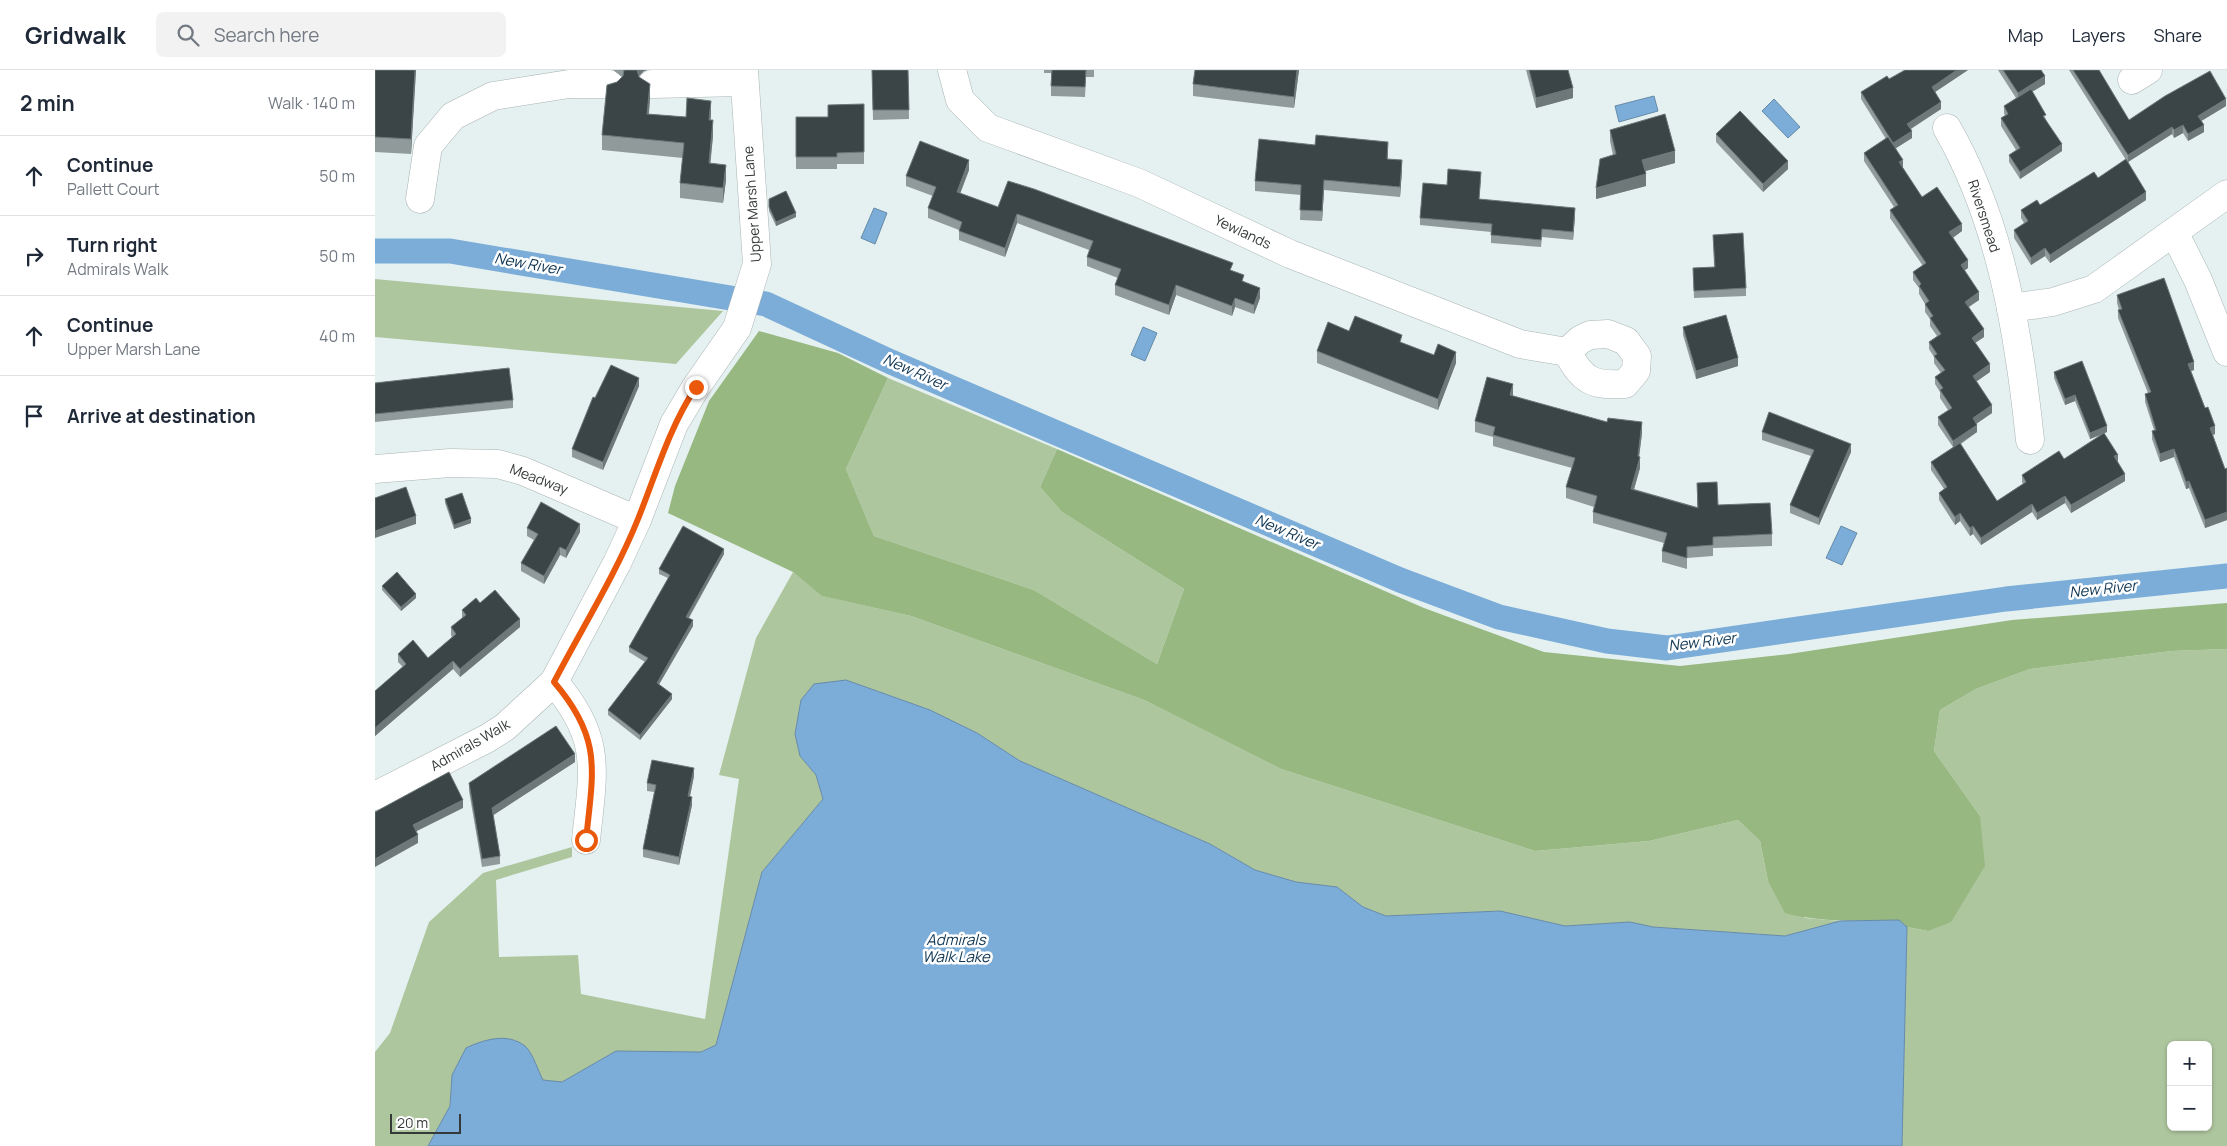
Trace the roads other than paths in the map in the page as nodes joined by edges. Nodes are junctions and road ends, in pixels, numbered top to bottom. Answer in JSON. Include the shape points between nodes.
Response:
{"nodes":[{"id":1,"x":952,"y":70,"type":"edge"},
{"id":2,"x":744,"y":76,"type":"edge"},
{"id":3,"x":609,"y":84,"type":"edge"},
{"id":4,"x":652,"y":84,"type":"edge"},
{"id":5,"x":1947,"y":128,"type":"dead end"},
{"id":6,"x":2227,"y":194,"type":"edge"},
{"id":7,"x":420,"y":199,"type":"dead end"},
{"id":8,"x":2174,"y":232,"type":"junction"},
{"id":9,"x":2011,"y":308,"type":"junction"},
{"id":10,"x":1567,"y":352,"type":"dead end"},
{"id":11,"x":2227,"y":352,"type":"edge"},
{"id":12,"x":2030,"y":440,"type":"dead end"},
{"id":13,"x":375,"y":469,"type":"edge"},
{"id":14,"x":637,"y":520,"type":"junction"},
{"id":15,"x":554,"y":682,"type":"junction"},
{"id":16,"x":375,"y":796,"type":"edge"},
{"id":17,"x":586,"y":840,"type":"dead end"}],
"edges":[{"from":1,"to":10,"type":"street","name":"Yewlands","via":[[960,100],[988,128],[1139,184],[1289,254],[1520,344]]},
{"from":2,"to":4,"type":"street"},
{"from":2,"to":14,"type":"street","name":"Upper Marsh Lane","via":[[756,272],[737,328],[674,424]]},
{"from":3,"to":7,"type":"street","via":[[569,84],[493,96],[453,116],[427,146]]},
{"from":5,"to":9,"type":"street","name":"Riversmead","via":[[1976,188],[1995,244]]},
{"from":6,"to":8,"type":"street"},
{"from":8,"to":9,"type":"street","via":[[2094,289],[2053,302]]},
{"from":8,"to":11,"type":"street","via":[[2198,280]]},
{"from":9,"to":12,"type":"street","name":"Riversmead"},
{"from":13,"to":14,"type":"street","name":"Meadway","via":[[450,463],[498,464],[523,471]]},
{"from":14,"to":15,"type":"street","name":"Admirals Walk"},
{"from":15,"to":16,"type":"street","name":"Admirals Walk","via":[[513,721],[488,738]]},
{"from":15,"to":17,"type":"street","via":[[581,718],[590,747],[591,784]]}]}
